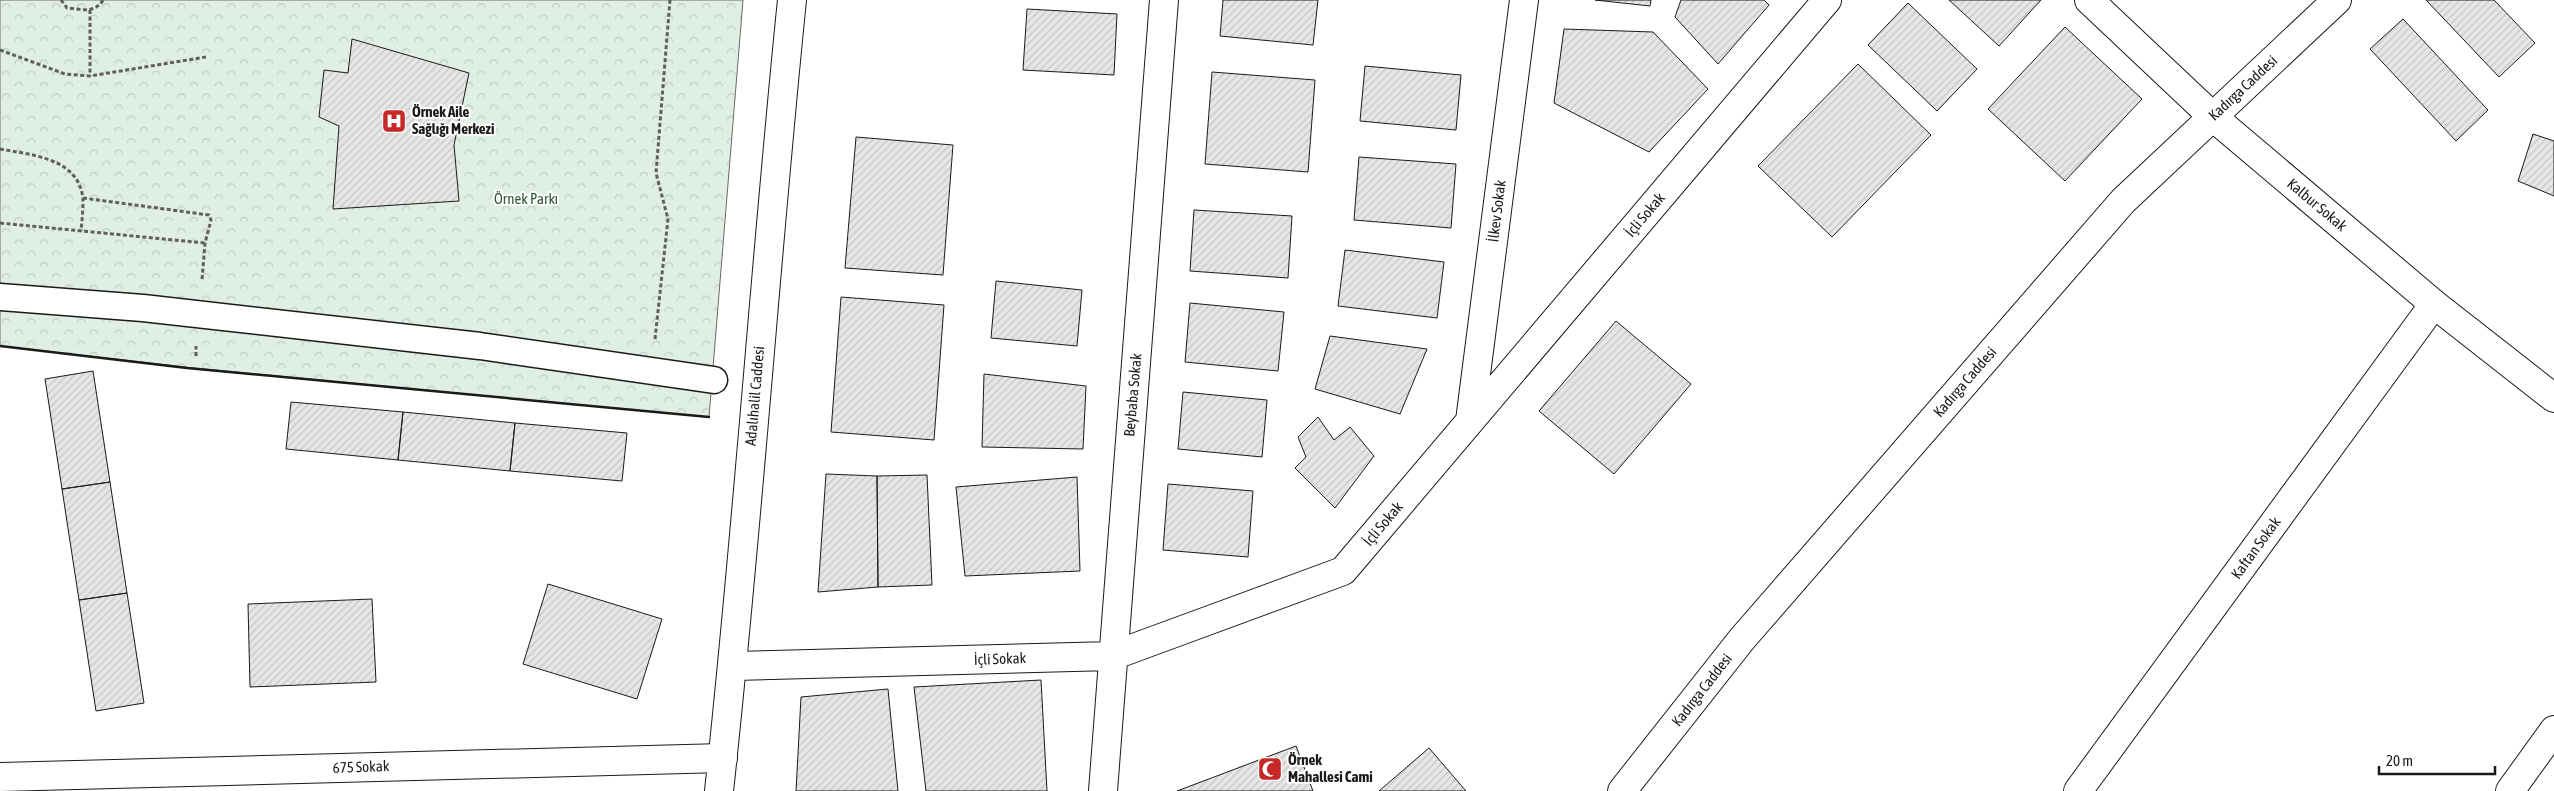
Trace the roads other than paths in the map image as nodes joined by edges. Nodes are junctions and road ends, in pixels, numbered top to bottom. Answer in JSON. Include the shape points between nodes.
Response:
{"nodes":[{"id":1,"x":792,"y":0,"type":"edge"},
{"id":2,"x":1164,"y":0,"type":"edge"},
{"id":3,"x":1524,"y":0,"type":"edge"},
{"id":4,"x":1827,"y":0,"type":"edge"},
{"id":5,"x":2089,"y":0,"type":"edge"},
{"id":6,"x":2337,"y":0,"type":"edge"},
{"id":7,"x":2212,"y":117,"type":"junction"},
{"id":8,"x":0,"y":297,"type":"edge"},
{"id":9,"x":2434,"y":304,"type":"junction"},
{"id":10,"x":714,"y":380,"type":"dead end"},
{"id":11,"x":2554,"y":398,"type":"edge"},
{"id":12,"x":1470,"y":421,"type":"junction"},
{"id":13,"x":1112,"y":656,"type":"junction"},
{"id":14,"x":734,"y":666,"type":"junction"},
{"id":15,"x":2554,"y":730,"type":"edge"},
{"id":16,"x":723,"y":758,"type":"junction"},
{"id":17,"x":0,"y":777,"type":"edge"},
{"id":18,"x":719,"y":791,"type":"edge"},
{"id":19,"x":1103,"y":791,"type":"edge"},
{"id":20,"x":1622,"y":791,"type":"edge"},
{"id":21,"x":2078,"y":791,"type":"edge"},
{"id":22,"x":2510,"y":791,"type":"edge"}],
"edges":[{"from":1,"to":14,"type":"street","name":"Adalıhalil Caddesi","via":[[771,209]]},
{"from":2,"to":13,"type":"street","name":"Beybaba Sokak"},
{"from":3,"to":12,"type":"street","name":"İlkev Sokak"},
{"from":4,"to":12,"type":"street","name":"İçli Sokak"},
{"from":5,"to":7,"type":"street","name":"Kalbur Sokak"},
{"from":6,"to":7,"type":"street","name":"Kadırga Caddesi"},
{"from":7,"to":9,"type":"street","name":"Kalbur Sokak"},
{"from":7,"to":20,"type":"street","name":"Kadırga Caddesi","via":[[2123,201],[1742,639]]},
{"from":8,"to":10,"type":"street","via":[[480,346]]},
{"from":9,"to":11,"type":"street","name":"Kalbur Sokak"},
{"from":9,"to":21,"type":"street","name":"Kaftan Sokak"},
{"from":12,"to":13,"type":"street","name":"İçli Sokak","via":[[1343,571]]},
{"from":13,"to":14,"type":"street","name":"İçli Sokak"},
{"from":13,"to":19,"type":"street","name":"Beybaba Sokak"},
{"from":14,"to":16,"type":"street","name":"Adalıhalil Caddesi"},
{"from":15,"to":22,"type":"street"},
{"from":16,"to":17,"type":"street","name":"675 Sokak"},
{"from":16,"to":18,"type":"street","name":"Adalıhalil Caddesi"}]}
